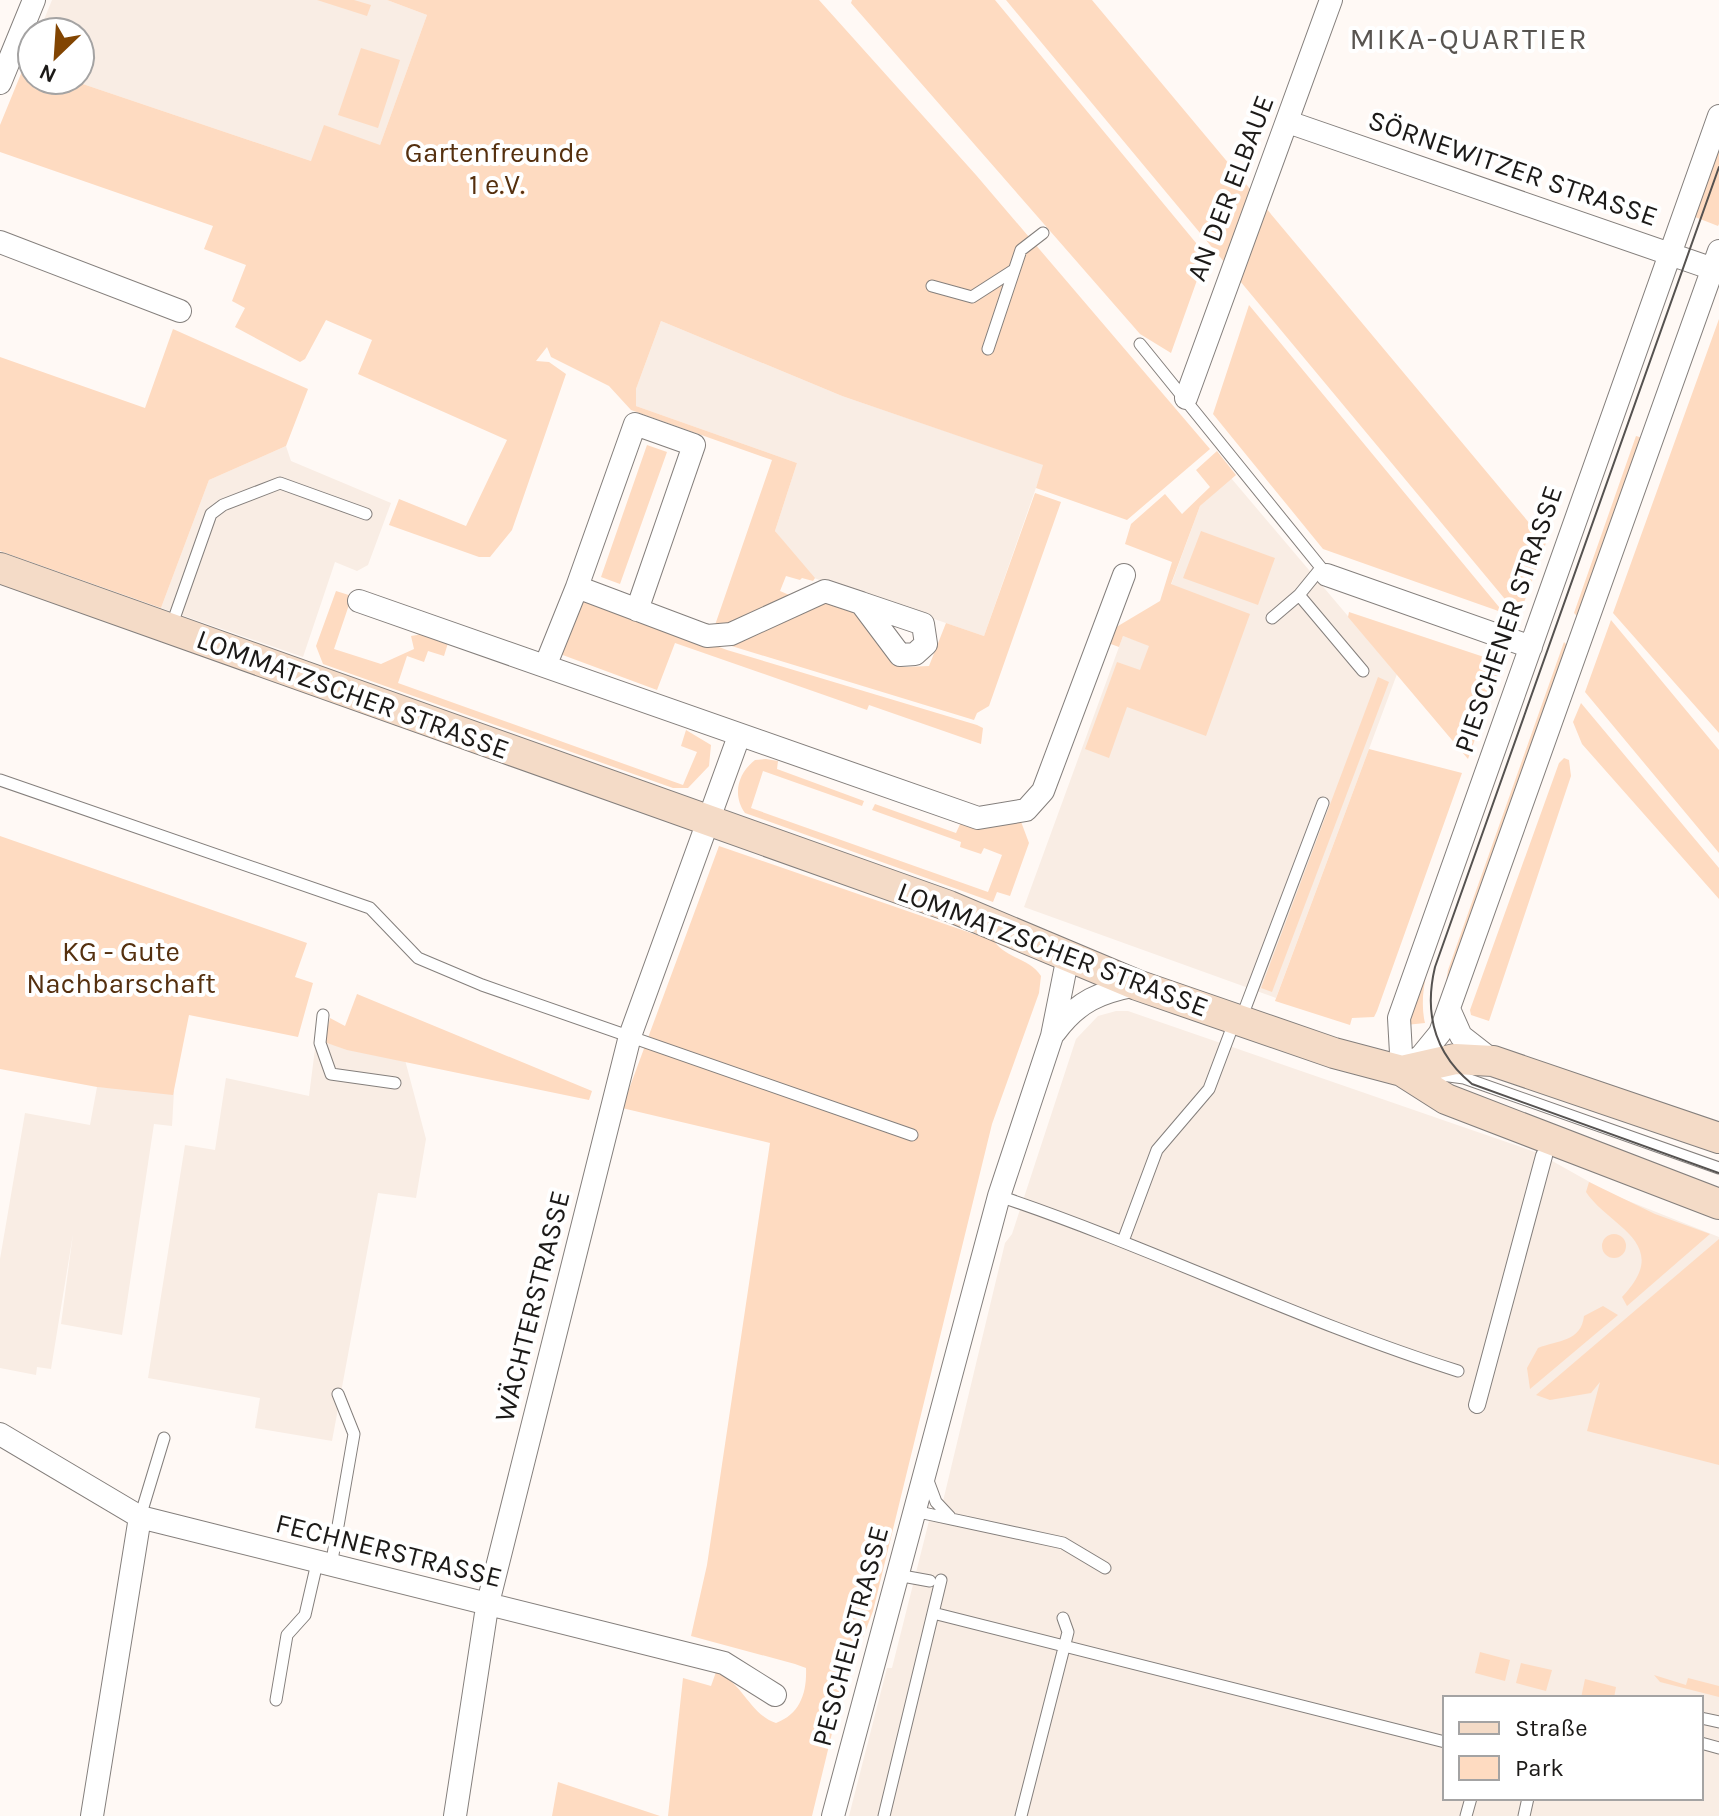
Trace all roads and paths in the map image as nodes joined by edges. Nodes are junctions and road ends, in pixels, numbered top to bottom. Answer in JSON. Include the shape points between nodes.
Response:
{"nodes":[{"id":1,"x":34,"y":0,"type":"edge"},
{"id":2,"x":1331,"y":0,"type":"edge"},
{"id":3,"x":0,"y":83,"type":"edge"},
{"id":4,"x":1719,"y":116,"type":"edge"},
{"id":5,"x":1288,"y":122,"type":"junction"},
{"id":6,"x":1043,"y":233,"type":"dead end"},
{"id":7,"x":0,"y":242,"type":"edge"},
{"id":8,"x":1670,"y":254,"type":"junction"},
{"id":9,"x":1717,"y":263,"type":"edge"},
{"id":10,"x":1015,"y":270,"type":"junction"},
{"id":11,"x":932,"y":286,"type":"dead end"},
{"id":12,"x":180,"y":311,"type":"dead end"},
{"id":13,"x":1140,"y":344,"type":"dead end"},
{"id":14,"x":988,"y":349,"type":"dead end"},
{"id":15,"x":1186,"y":398,"type":"junction"},
{"id":16,"x":366,"y":514,"type":"dead end"},
{"id":17,"x":0,"y":568,"type":"edge"},
{"id":18,"x":1324,"y":572,"type":"junction"},
{"id":19,"x":1124,"y":575,"type":"dead end"},
{"id":20,"x":577,"y":587,"type":"junction"},
{"id":21,"x":1299,"y":595,"type":"junction"},
{"id":22,"x":359,"y":601,"type":"dead end"},
{"id":23,"x":861,"y":603,"type":"dead end"},
{"id":24,"x":637,"y":610,"type":"junction"},
{"id":25,"x":1272,"y":618,"type":"dead end"},
{"id":26,"x":170,"y":628,"type":"junction"},
{"id":27,"x":1531,"y":647,"type":"junction"},
{"id":28,"x":546,"y":664,"type":"junction"},
{"id":29,"x":1363,"y":671,"type":"dead end"},
{"id":30,"x":739,"y":736,"type":"junction"},
{"id":31,"x":0,"y":780,"type":"edge"},
{"id":32,"x":1323,"y":803,"type":"dead end"},
{"id":33,"x":707,"y":820,"type":"junction"},
{"id":34,"x":1068,"y":956,"type":"junction"},
{"id":35,"x":1137,"y":985,"type":"junction"},
{"id":36,"x":1449,"y":1009,"type":"junction"},
{"id":37,"x":323,"y":1015,"type":"dead end"},
{"id":38,"x":1238,"y":1020,"type":"junction"},
{"id":39,"x":1440,"y":1033,"type":"junction"},
{"id":40,"x":630,"y":1036,"type":"junction"},
{"id":41,"x":1052,"y":1036,"type":"junction"},
{"id":42,"x":1455,"y":1059,"type":"junction"},
{"id":43,"x":1402,"y":1071,"type":"junction"},
{"id":44,"x":1489,"y":1073,"type":"junction"},
{"id":45,"x":395,"y":1083,"type":"dead end"},
{"id":46,"x":912,"y":1135,"type":"dead end"},
{"id":47,"x":1719,"y":1138,"type":"edge"},
{"id":48,"x":1544,"y":1156,"type":"dead end"},
{"id":49,"x":1719,"y":1168,"type":"edge"},
{"id":50,"x":999,"y":1196,"type":"junction"},
{"id":51,"x":1719,"y":1204,"type":"edge"},
{"id":52,"x":1123,"y":1241,"type":"junction"},
{"id":53,"x":1458,"y":1371,"type":"dead end"},
{"id":54,"x":338,"y":1394,"type":"dead end"},
{"id":55,"x":1479,"y":1399,"type":"dead end"},
{"id":56,"x":0,"y":1434,"type":"edge"},
{"id":57,"x":164,"y":1438,"type":"dead end"},
{"id":58,"x":925,"y":1472,"type":"junction"},
{"id":59,"x":914,"y":1511,"type":"junction"},
{"id":60,"x":140,"y":1517,"type":"junction"},
{"id":61,"x":951,"y":1517,"type":"junction"},
{"id":62,"x":324,"y":1565,"type":"junction"},
{"id":63,"x":1105,"y":1568,"type":"dead end"},
{"id":64,"x":897,"y":1575,"type":"junction"},
{"id":65,"x":487,"y":1607,"type":"junction"},
{"id":66,"x":933,"y":1613,"type":"junction"},
{"id":67,"x":1063,"y":1618,"type":"dead end"},
{"id":68,"x":1064,"y":1647,"type":"junction"},
{"id":69,"x":775,"y":1695,"type":"dead end"},
{"id":70,"x":276,"y":1700,"type":"dead end"},
{"id":71,"x":1443,"y":1742,"type":"edge"},
{"id":72,"x":92,"y":1816,"type":"edge"},
{"id":73,"x":455,"y":1816,"type":"edge"},
{"id":74,"x":833,"y":1816,"type":"edge"},
{"id":75,"x":884,"y":1816,"type":"edge"},
{"id":76,"x":1021,"y":1816,"type":"edge"}],
"edges":[{"from":1,"to":3,"type":"street"},
{"from":2,"to":5,"type":"street","name":"AN DER ELBAUE"},
{"from":4,"to":8,"type":"street","name":"PIESCHENER STRASSE"},
{"from":5,"to":8,"type":"street","name":"SÖRNEWITZER STRASSE"},
{"from":5,"to":15,"type":"street","name":"AN DER ELBAUE"},
{"from":6,"to":10,"type":"lane","via":[[1021,250]]},
{"from":7,"to":12,"type":"street"},
{"from":8,"to":9,"type":"street","name":"SÖRNEWITZER STRASSE"},
{"from":8,"to":27,"type":"street","name":"PIESCHENER STRASSE"},
{"from":9,"to":36,"type":"street"},
{"from":10,"to":11,"type":"lane","via":[[972,297]]},
{"from":10,"to":14,"type":"lane"},
{"from":13,"to":15,"type":"lane"},
{"from":15,"to":18,"type":"lane"},
{"from":16,"to":26,"type":"lane","via":[[280,483],[223,505],[211,514]]},
{"from":17,"to":26,"type":"main road","name":"LOMMATZSCHER STRASSE"},
{"from":18,"to":21,"type":"lane"},
{"from":18,"to":27,"type":"street"},
{"from":19,"to":30,"type":"street","via":[[1043,791],[1026,810],[978,818]]},
{"from":20,"to":24,"type":"street"},
{"from":20,"to":24,"type":"street","via":[[635,424],[694,445]]},
{"from":20,"to":28,"type":"street"},
{"from":21,"to":25,"type":"lane"},
{"from":21,"to":29,"type":"lane"},
{"from":22,"to":28,"type":"street"},
{"from":23,"to":24,"type":"street","via":[[825,591],[731,634],[707,636]]},
{"from":26,"to":33,"type":"main road","name":"LOMMATZSCHER STRASSE"},
{"from":27,"to":43,"type":"street","name":"PIESCHENER STRASSE","via":[[1399,1018]]},
{"from":28,"to":30,"type":"street"},
{"from":30,"to":33,"type":"street"},
{"from":31,"to":40,"type":"lane","via":[[370,908],[418,958]]},
{"from":32,"to":38,"type":"lane"},
{"from":33,"to":34,"type":"main road","name":"LOMMATZSCHER STRASSE","via":[[1005,927]]},
{"from":33,"to":40,"type":"street","name":"WÄCHTERSTRASSE"},
{"from":34,"to":35,"type":"main road","name":"LOMMATZSCHER STRASSE"},
{"from":34,"to":41,"type":"street"},
{"from":35,"to":38,"type":"main road","name":"LOMMATZSCHER STRASSE"},
{"from":35,"to":41,"type":"street","via":[[1080,1003]]},
{"from":36,"to":39,"type":"street"},
{"from":36,"to":44,"type":"street","via":[[1461,1036]]},
{"from":37,"to":45,"type":"lane","via":[[320,1043],[331,1074]]},
{"from":38,"to":43,"type":"main road","name":"LOMMATZSCHER STRASSE"},
{"from":38,"to":52,"type":"lane","via":[[1209,1089],[1157,1150]]},
{"from":39,"to":42,"type":"lane"},
{"from":39,"to":43,"type":"street"},
{"from":40,"to":46,"type":"lane"},
{"from":40,"to":65,"type":"street","name":"WÄCHTERSTRASSE"},
{"from":41,"to":50,"type":"street","name":"PESCHELSTRASSE"},
{"from":42,"to":43,"type":"main road","name":"LOMMATZSCHER STRASSE"},
{"from":42,"to":44,"type":"main road","name":"LOMMATZSCHER STRASSE"},
{"from":43,"to":44,"type":"lane","via":[[1464,1078]]},
{"from":43,"to":51,"type":"main road","name":"LOMMATZSCHER STRASSE","via":[[1446,1099]]},
{"from":44,"to":47,"type":"main road","name":"LOMMATZSCHER STRASSE"},
{"from":44,"to":49,"type":"lane"},
{"from":48,"to":55,"type":"street"},
{"from":50,"to":52,"type":"lane"},
{"from":50,"to":58,"type":"street","name":"PESCHELSTRASSE"},
{"from":52,"to":53,"type":"lane"},
{"from":54,"to":62,"type":"lane","via":[[354,1434]]},
{"from":56,"to":60,"type":"street","name":"FECHNERSTRASSE"},
{"from":57,"to":60,"type":"lane"},
{"from":58,"to":59,"type":"street","name":"PESCHELSTRASSE"},
{"from":58,"to":61,"type":"lane","via":[[936,1502]]},
{"from":59,"to":61,"type":"lane"},
{"from":59,"to":64,"type":"street","name":"PESCHELSTRASSE"},
{"from":60,"to":62,"type":"street","name":"FECHNERSTRASSE"},
{"from":60,"to":72,"type":"street"},
{"from":61,"to":63,"type":"lane","via":[[1063,1543]]},
{"from":62,"to":65,"type":"street","name":"FECHNERSTRASSE"},
{"from":62,"to":70,"type":"lane","via":[[305,1615],[287,1635]]},
{"from":64,"to":66,"type":"lane","via":[[936,1580]]},
{"from":64,"to":74,"type":"street","name":"PESCHELSTRASSE"},
{"from":65,"to":69,"type":"street","name":"FECHNERSTRASSE","via":[[724,1663]]},
{"from":65,"to":73,"type":"street","name":"WÄCHTERSTRASSE"},
{"from":66,"to":68,"type":"lane"},
{"from":66,"to":75,"type":"lane"},
{"from":67,"to":68,"type":"lane","via":[[1068,1632]]},
{"from":68,"to":71,"type":"lane"},
{"from":68,"to":76,"type":"lane"}]}
